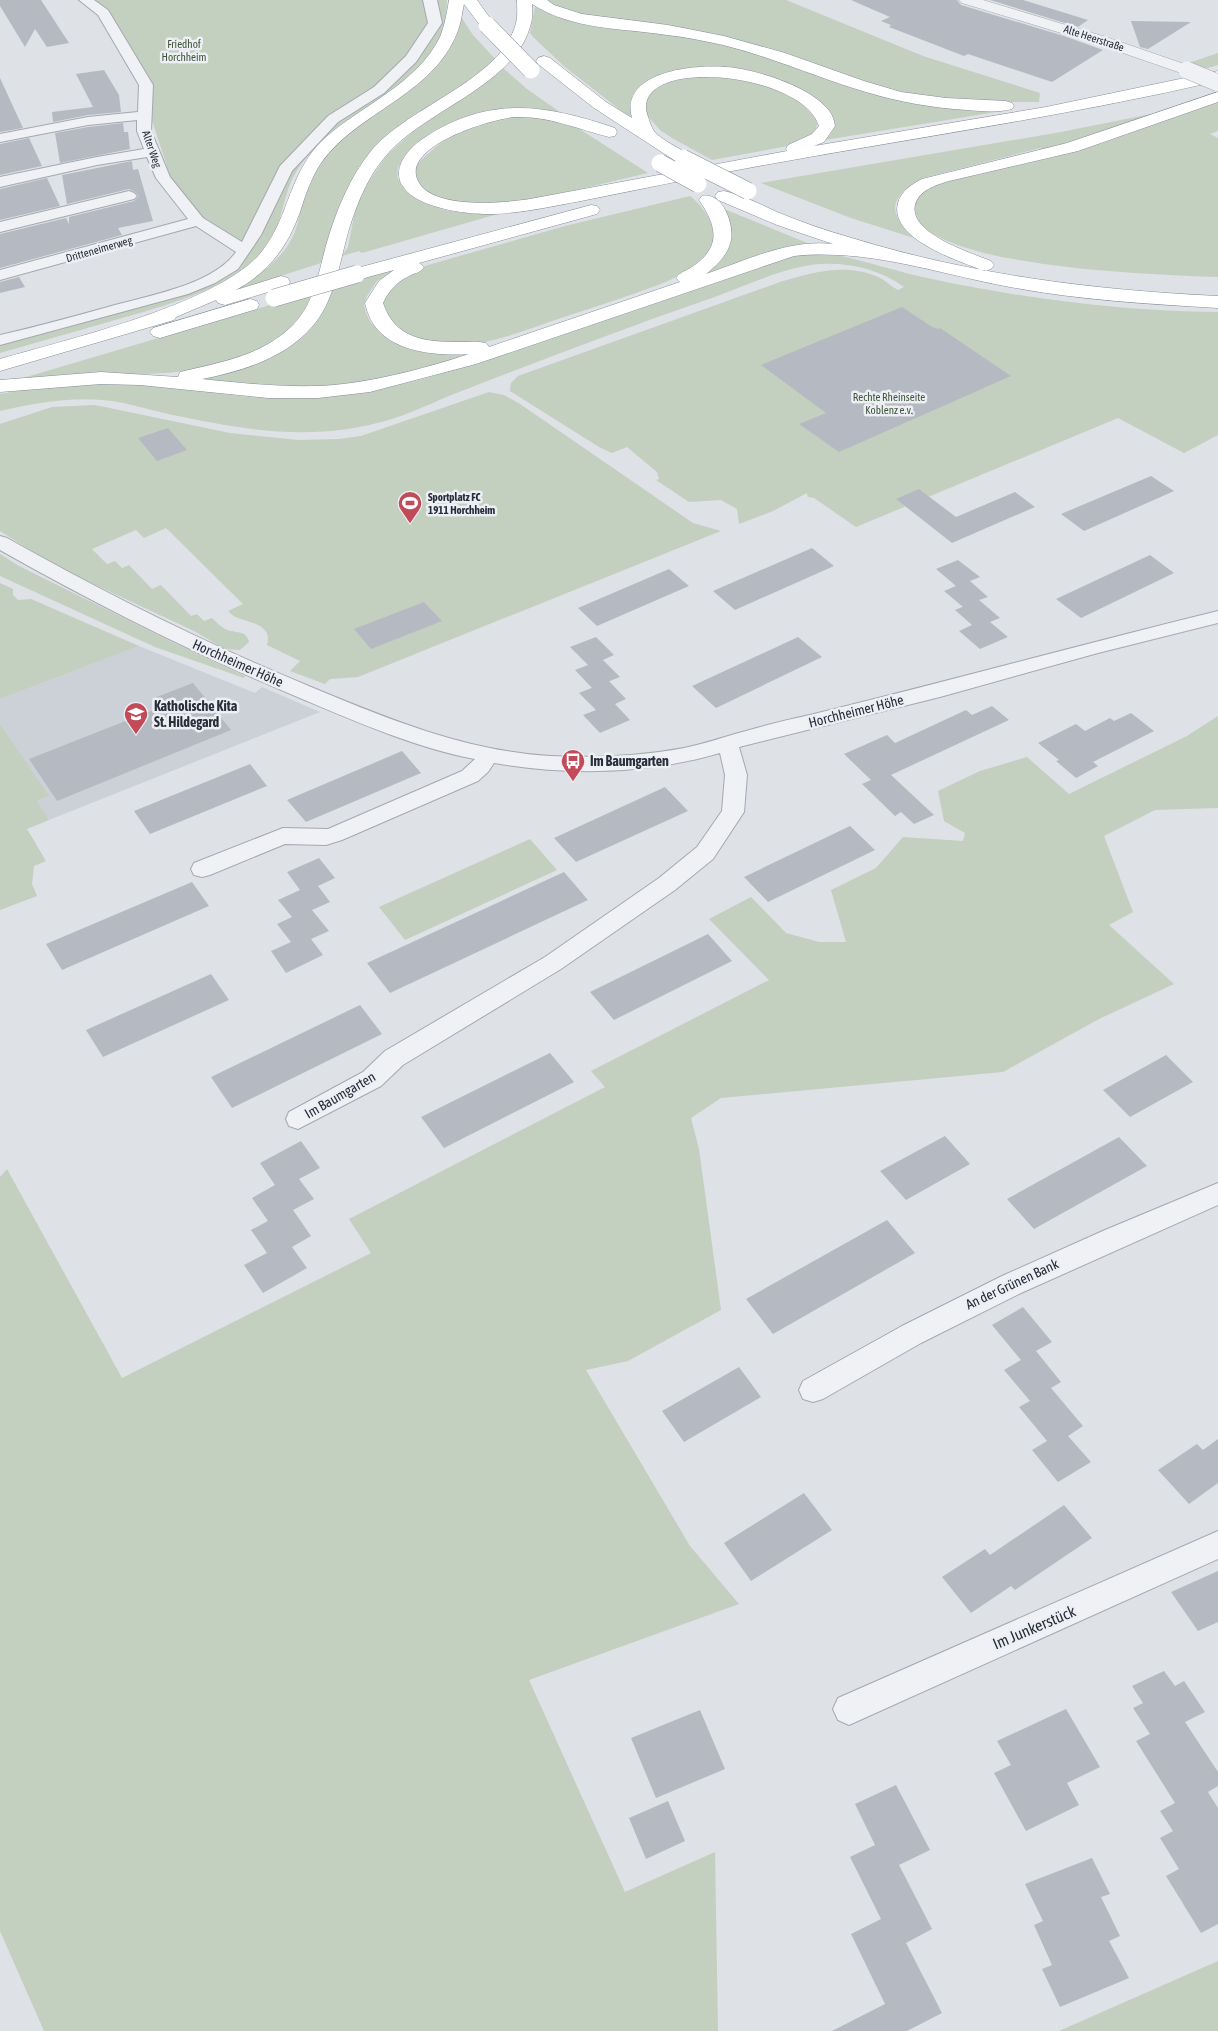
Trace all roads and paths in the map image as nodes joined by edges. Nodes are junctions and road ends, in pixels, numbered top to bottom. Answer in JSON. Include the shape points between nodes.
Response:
{"nodes":[{"id":1,"x":86,"y":0,"type":"edge"},
{"id":2,"x":430,"y":0,"type":"edge"},
{"id":3,"x":456,"y":0,"type":"edge"},
{"id":4,"x":469,"y":0,"type":"edge"},
{"id":5,"x":525,"y":0,"type":"edge"},
{"id":6,"x":537,"y":0,"type":"edge"},
{"id":7,"x":967,"y":0,"type":"edge"},
{"id":8,"x":508,"y":22,"type":"dead end"},
{"id":9,"x":539,"y":71,"type":"junction"},
{"id":10,"x":1218,"y":76,"type":"edge"},
{"id":11,"x":1218,"y":83,"type":"edge"},
{"id":12,"x":1218,"y":90,"type":"edge"},
{"id":13,"x":1147,"y":93,"type":"junction"},
{"id":14,"x":1218,"y":98,"type":"edge"},
{"id":15,"x":572,"y":105,"type":"dead end"},
{"id":16,"x":135,"y":116,"type":"dead end"},
{"id":17,"x":0,"y":138,"type":"edge"},
{"id":18,"x":638,"y":147,"type":"junction"},
{"id":19,"x":152,"y":152,"type":"junction"},
{"id":20,"x":755,"y":161,"type":"junction"},
{"id":21,"x":0,"y":182,"type":"edge"},
{"id":22,"x":636,"y":184,"type":"junction"},
{"id":23,"x":129,"y":196,"type":"dead end"},
{"id":24,"x":716,"y":198,"type":"junction"},
{"id":25,"x":566,"y":216,"type":"junction"},
{"id":26,"x":198,"y":221,"type":"junction"},
{"id":27,"x":0,"y":227,"type":"edge"},
{"id":28,"x":244,"y":250,"type":"junction"},
{"id":29,"x":881,"y":255,"type":"junction"},
{"id":30,"x":985,"y":264,"type":"junction"},
{"id":31,"x":359,"y":266,"type":"junction"},
{"id":32,"x":0,"y":275,"type":"edge"},
{"id":33,"x":1218,"y":288,"type":"edge"},
{"id":34,"x":277,"y":290,"type":"junction"},
{"id":35,"x":1218,"y":302,"type":"edge"},
{"id":36,"x":150,"y":321,"type":"junction"},
{"id":37,"x":0,"y":340,"type":"edge"},
{"id":38,"x":0,"y":364,"type":"edge"},
{"id":39,"x":0,"y":379,"type":"edge"},
{"id":40,"x":156,"y":381,"type":"junction"},
{"id":41,"x":0,"y":386,"type":"edge"},
{"id":42,"x":0,"y":542,"type":"edge"},
{"id":43,"x":1218,"y":617,"type":"edge"},
{"id":44,"x":728,"y":743,"type":"junction"},
{"id":45,"x":488,"y":755,"type":"junction"},
{"id":46,"x":202,"y":869,"type":"dead end"},
{"id":47,"x":298,"y":1119,"type":"dead end"},
{"id":48,"x":1218,"y":1194,"type":"edge"},
{"id":49,"x":812,"y":1390,"type":"dead end"},
{"id":50,"x":1218,"y":1545,"type":"edge"},
{"id":51,"x":849,"y":1709,"type":"dead end"}],
"edges":[{"from":1,"to":19,"type":"street","name":"Alter Weg","via":[[103,14],[146,85],[144,131]]},
{"from":2,"to":28,"type":"street","via":[[435,23],[411,59],[385,84],[333,119],[292,160]]},
{"from":3,"to":36,"type":"highway","via":[[447,39],[427,68],[404,89],[345,128],[314,161],[300,186],[286,229],[275,250],[257,268],[230,284]]},
{"from":4,"to":9,"type":"highway","bridge":true,"via":[[487,25]]},
{"from":5,"to":40,"type":"highway","via":[[525,14],[516,42],[498,65],[406,128],[367,166],[356,186],[318,304],[305,324],[284,342],[248,360],[210,372]]},
{"from":6,"to":13,"type":"highway","via":[[568,16],[740,44],[874,89],[928,101],[1014,106]]},
{"from":7,"to":11,"type":"street","name":"Alte Heerstraße","bridge":true,"via":[[1100,40]]},
{"from":8,"to":9,"type":"highway"},
{"from":9,"to":18,"type":"highway","via":[[584,94]]},
{"from":10,"to":13,"type":"highway"},
{"from":12,"to":25,"type":"highway","via":[[1067,122],[672,190]]},
{"from":13,"to":20,"type":"highway"},
{"from":14,"to":30,"type":"highway","via":[[1091,141],[932,180],[915,190],[904,210],[911,225],[941,246]]},
{"from":15,"to":18,"type":"highway"},
{"from":16,"to":17,"type":"street","via":[[88,121]]},
{"from":18,"to":20,"type":"highway","via":[[637,102],[641,94],[659,81],[687,73],[720,72],[754,77],[789,89],[816,105],[827,120],[816,140]]},
{"from":18,"to":22,"type":"highway","via":[[566,118],[517,112],[490,115],[463,124],[437,139],[413,158],[408,167],[411,184],[418,192],[460,208],[478,210],[515,207]]},
{"from":18,"to":24,"type":"highway","bridge":true},
{"from":18,"to":30,"type":"highway","bridge":true,"via":[[683,158],[748,191],[853,232]]},
{"from":19,"to":21,"type":"street"},
{"from":19,"to":26,"type":"street","name":"Alter Weg","via":[[163,178]]},
{"from":20,"to":22,"type":"highway"},
{"from":22,"to":31,"type":"highway","via":[[557,204]]},
{"from":23,"to":27,"type":"street"},
{"from":24,"to":25,"type":"highway","via":[[723,225],[722,245],[706,266],[666,286],[514,338],[467,348],[440,348],[414,343],[392,332],[379,319],[374,303],[377,296],[401,273]]},
{"from":24,"to":29,"type":"highway"},
{"from":25,"to":31,"type":"highway"},
{"from":26,"to":28,"type":"street","name":"Alter Weg"},
{"from":26,"to":32,"type":"street","name":"Dritteneimerweg"},
{"from":28,"to":37,"type":"street","via":[[232,266],[180,291]]},
{"from":29,"to":35,"type":"highway","via":[[1050,288]]},
{"from":29,"to":40,"type":"highway","via":[[819,248],[791,251],[469,360],[370,386],[318,392],[277,392]]},
{"from":30,"to":33,"type":"highway","via":[[1106,281]]},
{"from":31,"to":34,"type":"highway","bridge":true},
{"from":34,"to":36,"type":"highway"},
{"from":34,"to":39,"type":"highway"},
{"from":36,"to":38,"type":"highway"},
{"from":40,"to":41,"type":"highway","via":[[92,378]]},
{"from":42,"to":45,"type":"street","name":"Horchheimer Höhe","via":[[101,598],[246,668],[407,733]]},
{"from":43,"to":44,"type":"street","name":"Horchheimer Höhe"},
{"from":44,"to":45,"type":"street","name":"Horchheimer Höhe","via":[[687,755],[619,763],[545,763]]},
{"from":44,"to":47,"type":"street","name":"Im Baumgarten","via":[[736,774],[733,812],[705,853],[667,884],[553,963],[394,1058],[372,1079]]},
{"from":45,"to":46,"type":"street","via":[[481,768],[470,776],[334,835],[284,836]]},
{"from":48,"to":49,"type":"street","name":"An der Grünen Bank","via":[[966,1305],[876,1351]]},
{"from":50,"to":51,"type":"street","name":"Im Junkerstück"}]}
